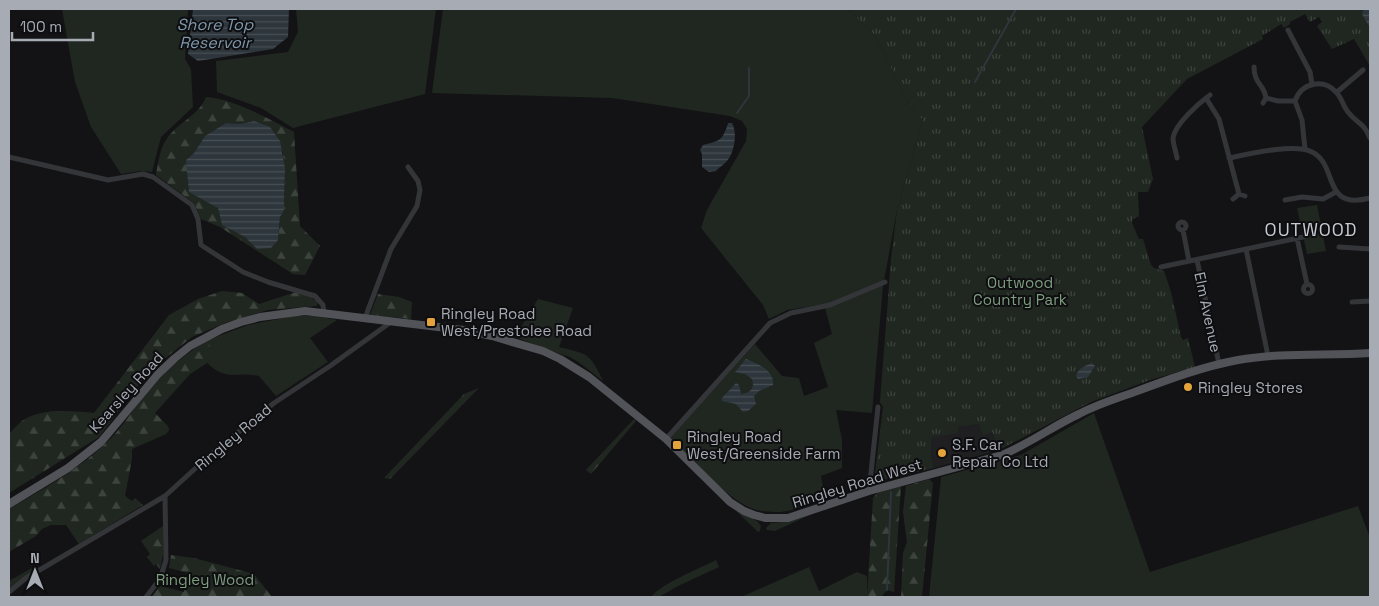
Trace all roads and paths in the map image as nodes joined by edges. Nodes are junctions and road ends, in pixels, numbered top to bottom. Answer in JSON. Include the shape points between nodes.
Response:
{"nodes":[{"id":1,"x":1288,"y":30,"type":"dead end"},
{"id":2,"x":1254,"y":67,"type":"dead end"},
{"id":3,"x":1363,"y":69,"type":"dead end"},
{"id":4,"x":1312,"y":84,"type":"junction"},
{"id":5,"x":1337,"y":92,"type":"junction"},
{"id":6,"x":1295,"y":101,"type":"junction"},
{"id":7,"x":1370,"y":138,"type":"edge"},
{"id":8,"x":1305,"y":149,"type":"junction"},
{"id":9,"x":9,"y":157,"type":"edge"},
{"id":10,"x":1177,"y":158,"type":"dead end"},
{"id":11,"x":1229,"y":158,"type":"junction"},
{"id":12,"x":408,"y":168,"type":"dead end"},
{"id":13,"x":1336,"y":192,"type":"junction"},
{"id":14,"x":1370,"y":198,"type":"edge"},
{"id":15,"x":1233,"y":199,"type":"dead end"},
{"id":16,"x":1293,"y":199,"type":"junction"},
{"id":17,"x":1285,"y":200,"type":"dead end"},
{"id":18,"x":1294,"y":206,"type":"dead end"},
{"id":19,"x":1183,"y":230,"type":"dead end"},
{"id":20,"x":1339,"y":247,"type":"dead end"},
{"id":21,"x":1246,"y":249,"type":"junction"},
{"id":22,"x":1370,"y":249,"type":"edge"},
{"id":23,"x":1196,"y":260,"type":"junction"},
{"id":24,"x":1189,"y":261,"type":"junction"},
{"id":25,"x":1161,"y":267,"type":"dead end"},
{"id":26,"x":885,"y":282,"type":"dead end"},
{"id":27,"x":1307,"y":284,"type":"dead end"},
{"id":28,"x":1370,"y":301,"type":"edge"},
{"id":29,"x":1352,"y":302,"type":"dead end"},
{"id":30,"x":324,"y":312,"type":"junction"},
{"id":31,"x":365,"y":318,"type":"junction"},
{"id":32,"x":391,"y":322,"type":"junction"},
{"id":33,"x":1370,"y":353,"type":"edge"},
{"id":34,"x":1268,"y":356,"type":"junction"},
{"id":35,"x":1219,"y":364,"type":"junction"},
{"id":36,"x":878,"y":408,"type":"dead end"},
{"id":37,"x":666,"y":439,"type":"junction"},
{"id":38,"x":869,"y":490,"type":"junction"},
{"id":39,"x":165,"y":496,"type":"junction"},
{"id":40,"x":9,"y":504,"type":"edge"},
{"id":41,"x":9,"y":592,"type":"edge"},
{"id":42,"x":146,"y":597,"type":"edge"}],
"edges":[{"from":1,"to":4,"type":"street","via":[[1294,35]]},
{"from":2,"to":6,"type":"street","via":[[1252,76],[1264,90],[1265,101]]},
{"from":3,"to":5,"type":"street"},
{"from":4,"to":5,"type":"street","via":[[1326,85]]},
{"from":4,"to":6,"type":"street","via":[[1300,91]]},
{"from":5,"to":7,"type":"street","via":[[1348,113],[1365,127]]},
{"from":6,"to":8,"type":"street","via":[[1302,120]]},
{"from":8,"to":11,"type":"street"},
{"from":8,"to":13,"type":"street","via":[[1322,159]]},
{"from":9,"to":30,"type":"street","via":[[108,180],[143,174],[153,177],[192,205],[198,219],[201,245],[243,272],[315,296],[323,305]]},
{"from":10,"to":11,"type":"street","via":[[1171,136],[1208,96],[1219,119]]},
{"from":11,"to":15,"type":"street","via":[[1242,195]]},
{"from":12,"to":31,"type":"street","via":[[418,181],[418,206],[392,249]]},
{"from":13,"to":14,"type":"street","via":[[1354,200]]},
{"from":13,"to":16,"type":"street","via":[[1323,199]]},
{"from":16,"to":17,"type":"street"},
{"from":16,"to":18,"type":"street"},
{"from":19,"to":24,"type":"street"},
{"from":20,"to":22,"type":"street"},
{"from":21,"to":23,"type":"street"},
{"from":21,"to":27,"type":"street","via":[[1300,238]]},
{"from":21,"to":34,"type":"street"},
{"from":23,"to":24,"type":"street"},
{"from":23,"to":35,"type":"street","name":"Elm Avenue"},
{"from":24,"to":25,"type":"street"},
{"from":26,"to":37,"type":"street","via":[[830,305],[791,313],[770,323]]},
{"from":28,"to":29,"type":"street","via":[[1360,299]]},
{"from":30,"to":31,"type":"main road","name":"Kearsley Road"},
{"from":30,"to":40,"type":"main road","name":"Kearsley Road","via":[[260,317],[222,329],[190,346],[158,374],[101,442],[68,468]]},
{"from":31,"to":32,"type":"main road","name":"Kearsley Road"},
{"from":32,"to":37,"type":"main road","name":"Ringley Road West","via":[[492,336],[560,358],[590,377]]},
{"from":32,"to":39,"type":"street","name":"Ringley Road","via":[[274,403]]},
{"from":33,"to":34,"type":"main road","name":"Ringley Road West"},
{"from":34,"to":35,"type":"main road","name":"Ringley Road West"},
{"from":35,"to":38,"type":"main road","name":"Ringley Road West","via":[[1090,408],[1023,447],[1002,455]]},
{"from":36,"to":38,"type":"street"},
{"from":37,"to":38,"type":"main road","name":"Ringley Road West","via":[[730,502],[754,515],[788,518]]},
{"from":39,"to":41,"type":"street","name":"Ringley Road","via":[[26,578]]},
{"from":39,"to":42,"type":"street","via":[[166,560],[160,579]]}]}
